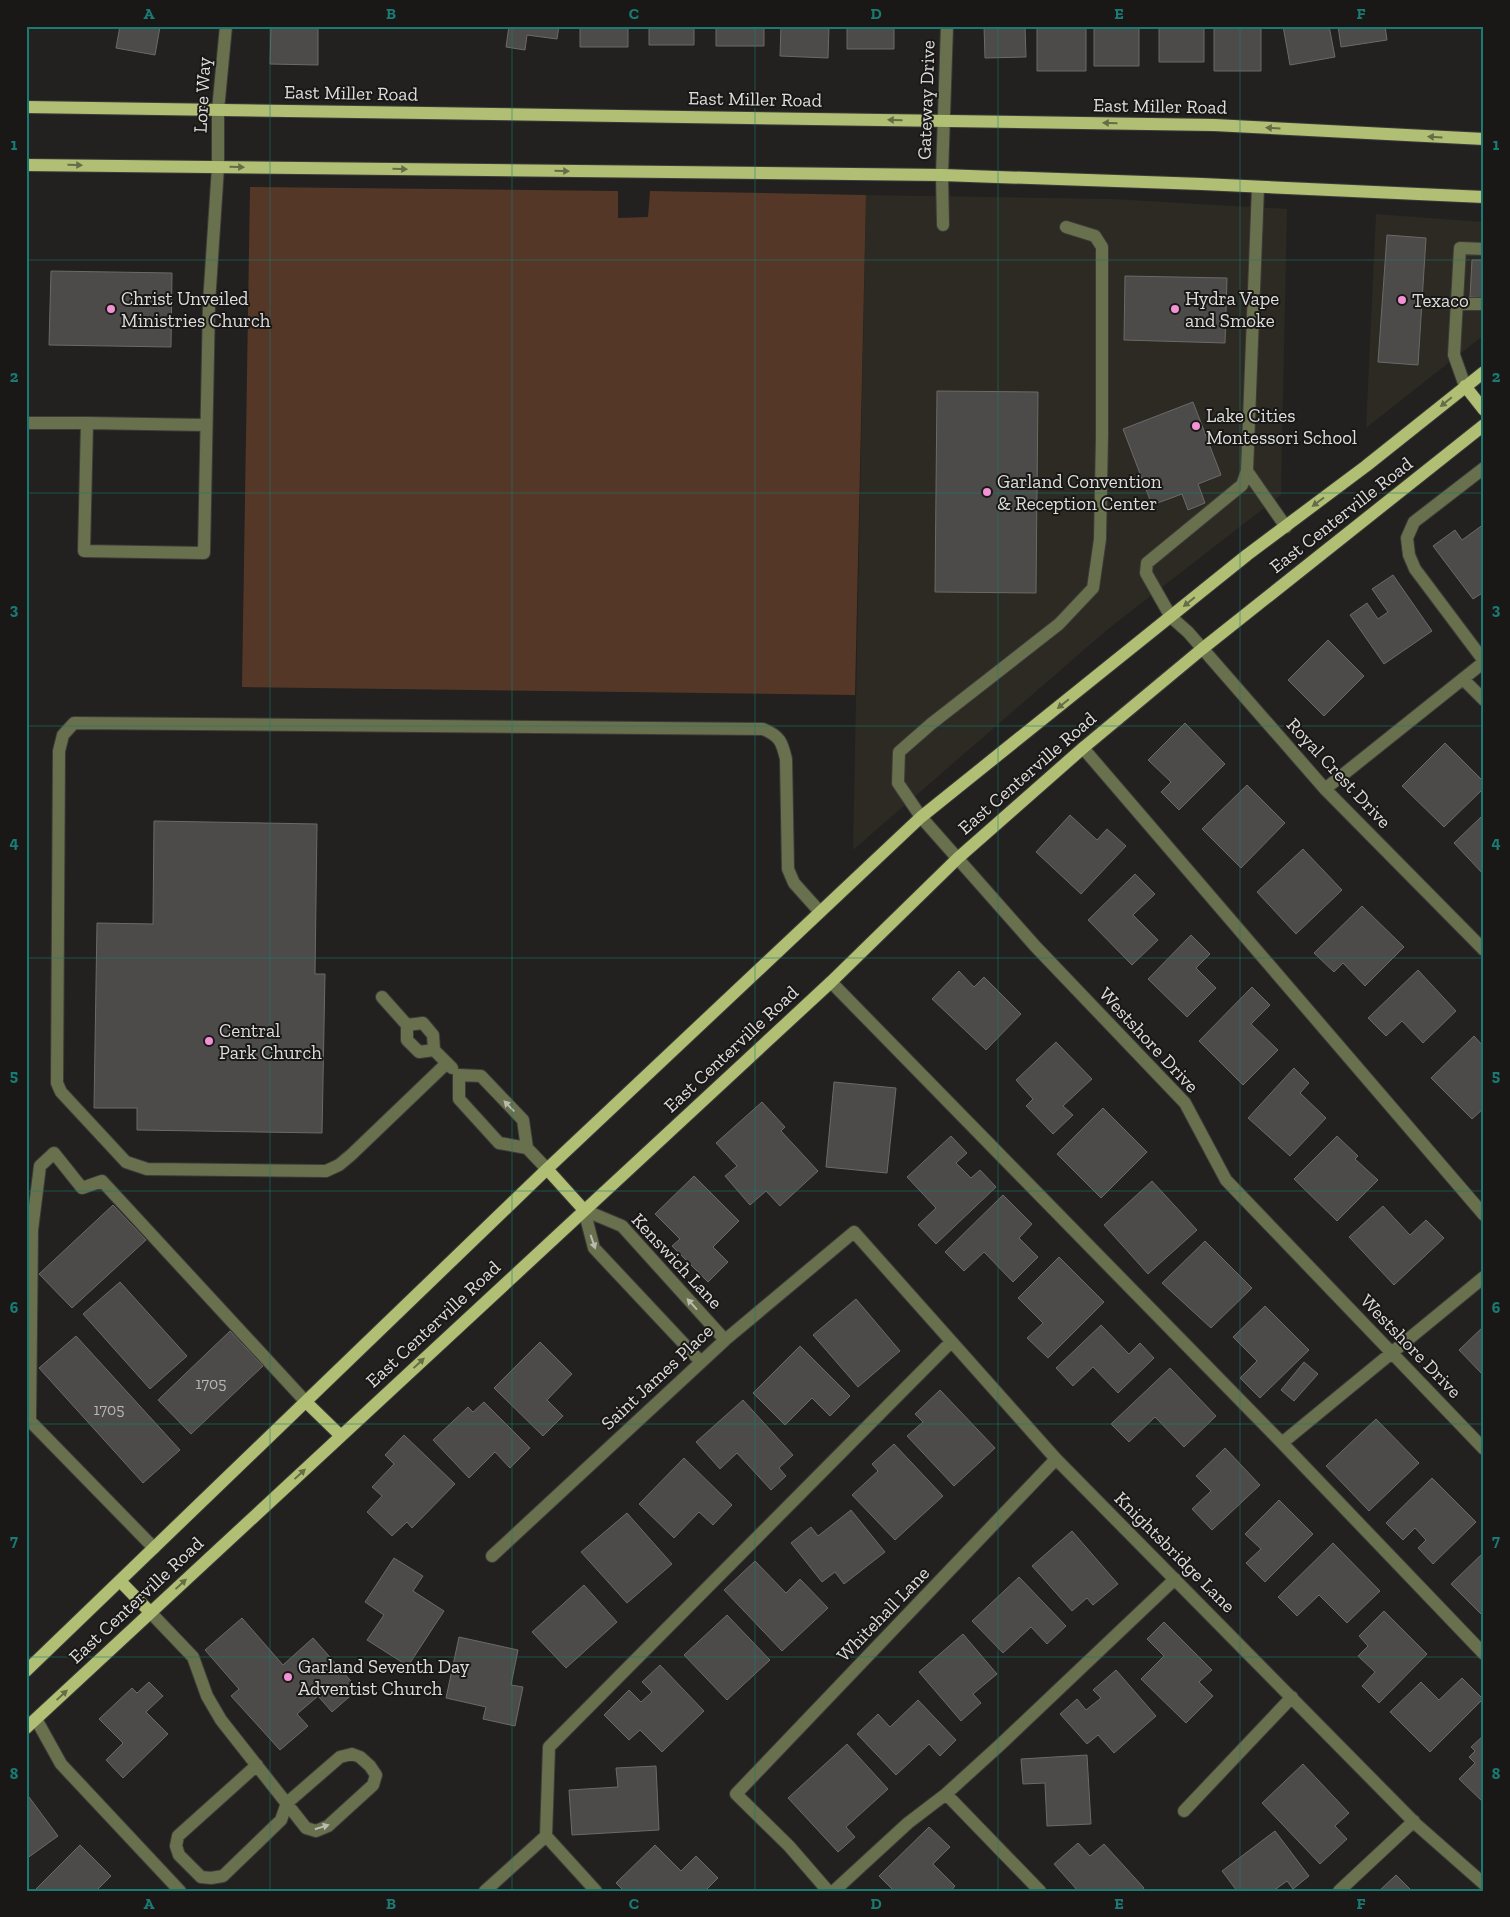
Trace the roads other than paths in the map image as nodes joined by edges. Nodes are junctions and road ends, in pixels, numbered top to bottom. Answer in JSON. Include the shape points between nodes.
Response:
{"nodes":[{"id":1,"x":226,"y":26,"type":"edge"},
{"id":2,"x":947,"y":26,"type":"edge"},
{"id":3,"x":26,"y":107,"type":"edge"},
{"id":4,"x":218,"y":110,"type":"junction"},
{"id":5,"x":944,"y":121,"type":"junction"},
{"id":6,"x":1484,"y":139,"type":"edge"},
{"id":7,"x":26,"y":165,"type":"edge"},
{"id":8,"x":218,"y":167,"type":"junction"},
{"id":9,"x":942,"y":175,"type":"junction"},
{"id":10,"x":1258,"y":187,"type":"junction"},
{"id":11,"x":1484,"y":197,"type":"edge"},
{"id":12,"x":943,"y":225,"type":"dead end"},
{"id":13,"x":1066,"y":227,"type":"dead end"},
{"id":14,"x":1484,"y":249,"type":"edge"},
{"id":15,"x":1456,"y":304,"type":"junction"},
{"id":16,"x":1484,"y":304,"type":"edge"},
{"id":17,"x":1484,"y":372,"type":"edge"},
{"id":18,"x":1465,"y":386,"type":"junction"},
{"id":19,"x":1484,"y":410,"type":"edge"},
{"id":20,"x":26,"y":423,"type":"edge"},
{"id":21,"x":87,"y":423,"type":"junction"},
{"id":22,"x":205,"y":425,"type":"junction"},
{"id":23,"x":1484,"y":425,"type":"edge"},
{"id":24,"x":1484,"y":468,"type":"edge"},
{"id":25,"x":1247,"y":471,"type":"junction"},
{"id":26,"x":1286,"y":527,"type":"junction"},
{"id":27,"x":1171,"y":617,"type":"junction"},
{"id":28,"x":1202,"y":649,"type":"junction"},
{"id":29,"x":1484,"y":661,"type":"edge"},
{"id":30,"x":1463,"y":679,"type":"junction"},
{"id":31,"x":1484,"y":700,"type":"edge"},
{"id":32,"x":1083,"y":748,"type":"junction"},
{"id":33,"x":1325,"y":789,"type":"junction"},
{"id":34,"x":921,"y":817,"type":"junction"},
{"id":35,"x":958,"y":858,"type":"junction"},
{"id":36,"x":820,"y":912,"type":"junction"},
{"id":37,"x":1484,"y":950,"type":"edge"},
{"id":38,"x":831,"y":982,"type":"junction"},
{"id":39,"x":382,"y":997,"type":"dead end"},
{"id":40,"x":406,"y":1025,"type":"junction"},
{"id":41,"x":434,"y":1050,"type":"junction"},
{"id":42,"x":447,"y":1063,"type":"junction"},
{"id":43,"x":459,"y":1075,"type":"junction"},
{"id":44,"x":526,"y":1148,"type":"junction"},
{"id":45,"x":547,"y":1169,"type":"junction"},
{"id":46,"x":584,"y":1210,"type":"junction"},
{"id":47,"x":1484,"y":1215,"type":"edge"},
{"id":48,"x":854,"y":1232,"type":"joint"},
{"id":49,"x":1484,"y":1277,"type":"edge"},
{"id":50,"x":725,"y":1340,"type":"junction"},
{"id":51,"x":951,"y":1342,"type":"junction"},
{"id":52,"x":1391,"y":1353,"type":"junction"},
{"id":53,"x":701,"y":1362,"type":"junction"},
{"id":54,"x":306,"y":1402,"type":"junction"},
{"id":55,"x":341,"y":1436,"type":"junction"},
{"id":56,"x":1282,"y":1443,"type":"junction"},
{"id":57,"x":1484,"y":1448,"type":"edge"},
{"id":58,"x":1056,"y":1459,"type":"junction"},
{"id":59,"x":154,"y":1548,"type":"junction"},
{"id":60,"x":492,"y":1556,"type":"dead end"},
{"id":61,"x":1175,"y":1579,"type":"junction"},
{"id":62,"x":120,"y":1581,"type":"junction"},
{"id":63,"x":150,"y":1612,"type":"junction"},
{"id":64,"x":1484,"y":1654,"type":"edge"},
{"id":65,"x":27,"y":1666,"type":"edge"},
{"id":66,"x":1292,"y":1697,"type":"junction"},
{"id":67,"x":36,"y":1719,"type":"junction"},
{"id":68,"x":26,"y":1728,"type":"edge"},
{"id":69,"x":256,"y":1765,"type":"junction"},
{"id":70,"x":946,"y":1794,"type":"junction"},
{"id":71,"x":287,"y":1803,"type":"junction"},
{"id":72,"x":1184,"y":1811,"type":"dead end"},
{"id":73,"x":1414,"y":1821,"type":"junction"},
{"id":74,"x":546,"y":1836,"type":"junction"},
{"id":75,"x":1484,"y":1884,"type":"edge"},
{"id":76,"x":180,"y":1891,"type":"edge"},
{"id":77,"x":485,"y":1891,"type":"edge"},
{"id":78,"x":596,"y":1891,"type":"edge"},
{"id":79,"x":828,"y":1891,"type":"edge"},
{"id":80,"x":834,"y":1891,"type":"edge"},
{"id":81,"x":1040,"y":1891,"type":"edge"},
{"id":82,"x":1339,"y":1891,"type":"edge"}],
"edges":[{"from":1,"to":4,"type":"street","name":"Lore Way"},
{"from":2,"to":5,"type":"street","name":"Gateway Drive"},
{"from":3,"to":4,"type":"main road","name":"East Miller Road"},
{"from":5,"to":4,"type":"main road","name":"East Miller Road","one_way":true},
{"from":4,"to":8,"type":"street","name":"Lore Way"},
{"from":6,"to":5,"type":"main road","name":"East Miller Road","one_way":true,"via":[[1214,124]]},
{"from":5,"to":9,"type":"street","name":"Gateway Drive"},
{"from":7,"to":8,"type":"main road","one_way":true},
{"from":8,"to":9,"type":"main road","one_way":true},
{"from":8,"to":22,"type":"street","name":"Lore Way"},
{"from":9,"to":10,"type":"main road"},
{"from":9,"to":12,"type":"street","name":"Gateway Drive"},
{"from":10,"to":11,"type":"main road"},
{"from":10,"to":25,"type":"street"},
{"from":13,"to":34,"type":"street","name":"Westshore Drive","via":[[1095,236],[1102,247],[1100,530],[1094,588],[1059,624],[899,752],[898,783]]},
{"from":14,"to":15,"type":"street","via":[[1460,248]]},
{"from":15,"to":16,"type":"street"},
{"from":15,"to":18,"type":"street","via":[[1454,355]]},
{"from":17,"to":18,"type":"main road","name":"East Centerville Road"},
{"from":18,"to":19,"type":"main road"},
{"from":18,"to":26,"type":"main road","name":"East Centerville Road","one_way":true},
{"from":20,"to":21,"type":"street"},
{"from":21,"to":22,"type":"street"},
{"from":21,"to":22,"type":"street","name":"Lore Way","via":[[84,551],[204,552]]},
{"from":23,"to":28,"type":"main road","name":"East Centerville Road"},
{"from":24,"to":29,"type":"street","via":[[1414,522],[1407,538],[1415,569]]},
{"from":25,"to":26,"type":"street"},
{"from":25,"to":27,"type":"street","name":"Royal Crest Drive","via":[[1242,485],[1147,563],[1146,572]]},
{"from":26,"to":27,"type":"main road","name":"East Centerville Road","one_way":true},
{"from":27,"to":28,"type":"street","name":"Royal Crest Drive"},
{"from":27,"to":34,"type":"main road","name":"East Centerville Road","one_way":true},
{"from":28,"to":32,"type":"main road","name":"East Centerville Road"},
{"from":28,"to":33,"type":"street","name":"Royal Crest Drive"},
{"from":29,"to":30,"type":"street"},
{"from":30,"to":31,"type":"street"},
{"from":30,"to":33,"type":"street"},
{"from":32,"to":35,"type":"main road","name":"East Centerville Road"},
{"from":32,"to":47,"type":"street"},
{"from":33,"to":37,"type":"street","name":"Royal Crest Drive"},
{"from":34,"to":35,"type":"street","name":"Westshore Drive"},
{"from":34,"to":36,"type":"main road","name":"East Centerville Road"},
{"from":35,"to":38,"type":"main road","name":"East Centerville Road"},
{"from":35,"to":52,"type":"street","name":"Westshore Drive","via":[[1184,1103],[1226,1180]]},
{"from":36,"to":42,"type":"street","via":[[794,883],[788,869],[786,759],[776,735],[763,729],[74,723],[63,735],[59,751],[56,1083],[126,1162],[147,1169],[326,1171],[351,1155]]},
{"from":36,"to":45,"type":"main road","name":"East Centerville Road"},
{"from":38,"to":46,"type":"main road","name":"East Centerville Road"},
{"from":38,"to":56,"type":"street"},
{"from":39,"to":40,"type":"street"},
{"from":40,"to":41,"type":"street","via":[[408,1040],[419,1052]]},
{"from":40,"to":41,"type":"street","via":[[422,1023],[433,1035]]},
{"from":41,"to":42,"type":"street"},
{"from":42,"to":43,"type":"street"},
{"from":43,"to":44,"type":"street","via":[[459,1099],[499,1143]]},
{"from":44,"to":43,"type":"street","one_way":true,"via":[[524,1120],[481,1076]]},
{"from":44,"to":45,"type":"street"},
{"from":45,"to":46,"type":"main road"},
{"from":45,"to":54,"type":"main road","name":"East Centerville Road"},
{"from":50,"to":46,"type":"street","name":"Kenswich Lane","one_way":true,"via":[[622,1226]]},
{"from":46,"to":53,"type":"street","one_way":true,"via":[[594,1248]]},
{"from":55,"to":46,"type":"main road","name":"East Centerville Road","one_way":true},
{"from":48,"to":50,"type":"street","name":"Saint James Place"},
{"from":48,"to":51,"type":"street","name":"Knightsbridge Lane"},
{"from":49,"to":52,"type":"street"},
{"from":50,"to":53,"type":"street","name":"Saint James Place"},
{"from":51,"to":58,"type":"street","name":"Knightsbridge Lane"},
{"from":51,"to":74,"type":"street","via":[[549,1747]]},
{"from":52,"to":56,"type":"street"},
{"from":52,"to":57,"type":"street","name":"Westshore Drive"},
{"from":53,"to":60,"type":"street","name":"Saint James Place"},
{"from":54,"to":55,"type":"main road"},
{"from":54,"to":59,"type":"main road","name":"East Centerville Road"},
{"from":54,"to":59,"type":"street","via":[[102,1181],[82,1188],[54,1153],[40,1166],[32,1230],[30,1421]]},
{"from":63,"to":55,"type":"main road","name":"East Centerville Road","one_way":true},
{"from":56,"to":64,"type":"street"},
{"from":58,"to":61,"type":"street","name":"Knightsbridge Lane"},
{"from":58,"to":79,"type":"street","name":"Whitehall Lane","via":[[736,1794]]},
{"from":59,"to":62,"type":"main road","name":"East Centerville Road"},
{"from":61,"to":66,"type":"street","name":"Knightsbridge Lane"},
{"from":61,"to":70,"type":"street"},
{"from":62,"to":63,"type":"main road"},
{"from":62,"to":65,"type":"main road","name":"East Centerville Road"},
{"from":67,"to":63,"type":"main road","name":"East Centerville Road","one_way":true},
{"from":63,"to":69,"type":"street","via":[[193,1657],[221,1720]]},
{"from":66,"to":72,"type":"street"},
{"from":66,"to":73,"type":"street","name":"Knightsbridge Lane"},
{"from":67,"to":68,"type":"main road","name":"East Centerville Road"},
{"from":67,"to":76,"type":"street","via":[[60,1764]]},
{"from":69,"to":71,"type":"street"},
{"from":69,"to":71,"type":"street","via":[[178,1836],[176,1846],[179,1855],[201,1877],[223,1876],[281,1820]]},
{"from":70,"to":80,"type":"street","via":[[908,1823]]},
{"from":70,"to":81,"type":"street"},
{"from":71,"to":71,"type":"street","one_way":true,"via":[[306,1828],[316,1831],[328,1826],[373,1785],[376,1775],[360,1757],[352,1754],[340,1757]]},
{"from":73,"to":75,"type":"street","name":"Knightsbridge Lane"},
{"from":73,"to":82,"type":"street"},
{"from":74,"to":77,"type":"street"},
{"from":74,"to":78,"type":"street"}]}
